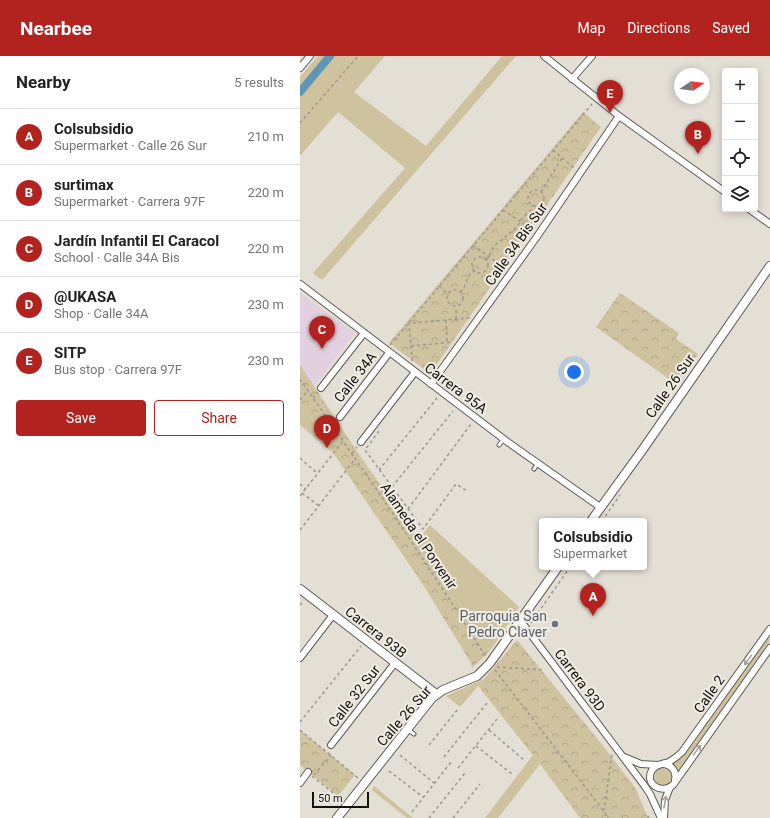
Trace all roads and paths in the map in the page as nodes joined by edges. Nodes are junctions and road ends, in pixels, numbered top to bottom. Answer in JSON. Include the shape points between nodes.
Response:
{"nodes":[{"id":1,"x":310,"y":56,"type":"edge"},
{"id":2,"x":358,"y":56,"type":"edge"},
{"id":3,"x":544,"y":56,"type":"edge"},
{"id":4,"x":592,"y":56,"type":"edge"},
{"id":5,"x":300,"y":68,"type":"edge"},
{"id":6,"x":572,"y":79,"type":"junction"},
{"id":7,"x":592,"y":104,"type":"dead end"},
{"id":8,"x":619,"y":116,"type":"junction"},
{"id":9,"x":300,"y":123,"type":"edge"},
{"id":10,"x":552,"y":150,"type":"junction"},
{"id":11,"x":562,"y":158,"type":"junction"},
{"id":12,"x":575,"y":169,"type":"dead end"},
{"id":13,"x":722,"y":190,"type":"edge"},
{"id":14,"x":541,"y":192,"type":"junction"},
{"id":15,"x":533,"y":205,"type":"junction"},
{"id":16,"x":503,"y":210,"type":"junction"},
{"id":17,"x":753,"y":212,"type":"edge"},
{"id":18,"x":521,"y":222,"type":"junction"},
{"id":19,"x":770,"y":224,"type":"edge"},
{"id":20,"x":533,"y":230,"type":"dead end"},
{"id":21,"x":473,"y":245,"type":"junction"},
{"id":22,"x":489,"y":257,"type":"junction"},
{"id":23,"x":486,"y":260,"type":"junction"},
{"id":24,"x":770,"y":266,"type":"edge"},
{"id":25,"x":506,"y":269,"type":"dead end"},
{"id":26,"x":474,"y":271,"type":"junction"},
{"id":27,"x":300,"y":284,"type":"edge"},
{"id":28,"x":439,"y":286,"type":"junction"},
{"id":29,"x":460,"y":292,"type":"junction"},
{"id":30,"x":448,"y":294,"type":"junction"},
{"id":31,"x":456,"y":306,"type":"junction"},
{"id":32,"x":472,"y":318,"type":"dead end"},
{"id":33,"x":456,"y":319,"type":"junction"},
{"id":34,"x":446,"y":320,"type":"junction"},
{"id":35,"x":409,"y":322,"type":"junction"},
{"id":36,"x":364,"y":333,"type":"junction"},
{"id":37,"x":447,"y":342,"type":"junction"},
{"id":38,"x":456,"y":342,"type":"dead end"},
{"id":39,"x":390,"y":345,"type":"dead end"},
{"id":40,"x":411,"y":346,"type":"junction"},
{"id":41,"x":389,"y":352,"type":"junction"},
{"id":42,"x":412,"y":362,"type":"dead end"},
{"id":43,"x":415,"y":372,"type":"junction"},
{"id":44,"x":300,"y":379,"type":"edge"},
{"id":45,"x":431,"y":384,"type":"junction"},
{"id":46,"x":321,"y":388,"type":"dead end"},
{"id":47,"x":308,"y":390,"type":"junction"},
{"id":48,"x":437,"y":398,"type":"dead end"},
{"id":49,"x":300,"y":400,"type":"edge"},
{"id":50,"x":453,"y":411,"type":"dead end"},
{"id":51,"x":340,"y":417,"type":"dead end"},
{"id":52,"x":471,"y":424,"type":"dead end"},
{"id":53,"x":504,"y":439,"type":"junction"},
{"id":54,"x":343,"y":441,"type":"junction"},
{"id":55,"x":361,"y":442,"type":"joint"},
{"id":56,"x":499,"y":445,"type":"dead end"},
{"id":57,"x":364,"y":450,"type":"dead end"},
{"id":58,"x":352,"y":454,"type":"junction"},
{"id":59,"x":300,"y":458,"type":"edge"},
{"id":60,"x":355,"y":459,"type":"junction"},
{"id":61,"x":538,"y":463,"type":"junction"},
{"id":62,"x":534,"y":469,"type":"dead end"},
{"id":63,"x":379,"y":470,"type":"junction"},
{"id":64,"x":318,"y":473,"type":"junction"},
{"id":65,"x":300,"y":484,"type":"edge"},
{"id":66,"x":392,"y":487,"type":"junction"},
{"id":67,"x":306,"y":489,"type":"junction"},
{"id":68,"x":466,"y":491,"type":"dead end"},
{"id":69,"x":302,"y":493,"type":"junction"},
{"id":70,"x":300,"y":496,"type":"edge"},
{"id":71,"x":319,"y":506,"type":"junction"},
{"id":72,"x":600,"y":507,"type":"junction"},
{"id":73,"x":408,"y":509,"type":"junction"},
{"id":74,"x":593,"y":518,"type":"edge"},
{"id":75,"x":300,"y":530,"type":"edge"},
{"id":76,"x":556,"y":570,"type":"edge"},
{"id":77,"x":300,"y":589,"type":"edge"},
{"id":78,"x":333,"y":615,"type":"junction"},
{"id":79,"x":520,"y":620,"type":"junction"},
{"id":80,"x":770,"y":629,"type":"edge"},
{"id":81,"x":366,"y":640,"type":"junction"},
{"id":82,"x":770,"y":648,"type":"edge"},
{"id":83,"x":300,"y":658,"type":"edge"},
{"id":84,"x":395,"y":663,"type":"junction"},
{"id":85,"x":491,"y":665,"type":"junction"},
{"id":86,"x":544,"y":670,"type":"dead end"},
{"id":87,"x":436,"y":694,"type":"junction"},
{"id":88,"x":487,"y":703,"type":"dead end"},
{"id":89,"x":458,"y":709,"type":"dead end"},
{"id":90,"x":497,"y":719,"type":"dead end"},
{"id":91,"x":300,"y":722,"type":"edge"},
{"id":92,"x":300,"y":730,"type":"edge"},
{"id":93,"x":489,"y":730,"type":"junction"},
{"id":94,"x":331,"y":745,"type":"dead end"},
{"id":95,"x":429,"y":745,"type":"dead end"},
{"id":96,"x":476,"y":746,"type":"junction"},
{"id":97,"x":612,"y":754,"type":"dead end"},
{"id":98,"x":331,"y":755,"type":"junction"},
{"id":99,"x":400,"y":755,"type":"dead end"},
{"id":100,"x":621,"y":755,"type":"junction"},
{"id":101,"x":444,"y":757,"type":"dead end"},
{"id":102,"x":524,"y":760,"type":"dead end"},
{"id":103,"x":451,"y":762,"type":"dead end"},
{"id":104,"x":659,"y":764,"type":"junction"},
{"id":105,"x":458,"y":768,"type":"dead end"},
{"id":106,"x":389,"y":771,"type":"dead end"},
{"id":107,"x":308,"y":772,"type":"joint"},
{"id":108,"x":465,"y":773,"type":"dead end"},
{"id":109,"x":512,"y":774,"type":"dead end"},
{"id":110,"x":313,"y":777,"type":"junction"},
{"id":111,"x":650,"y":777,"type":"junction"},
{"id":112,"x":640,"y":780,"type":"junction"},
{"id":113,"x":675,"y":782,"type":"junction"},
{"id":114,"x":300,"y":783,"type":"edge"},
{"id":115,"x":365,"y":783,"type":"junction"},
{"id":116,"x":434,"y":783,"type":"junction"},
{"id":117,"x":480,"y":784,"type":"dead end"},
{"id":118,"x":649,"y":786,"type":"junction"},
{"id":119,"x":670,"y":788,"type":"junction"},
{"id":120,"x":659,"y":789,"type":"junction"},
{"id":121,"x":650,"y":794,"type":"junction"},
{"id":122,"x":423,"y":797,"type":"junction"},
{"id":123,"x":347,"y":805,"type":"junction"},
{"id":124,"x":604,"y":811,"type":"junction"},
{"id":125,"x":412,"y":812,"type":"dead end"},
{"id":126,"x":336,"y":818,"type":"edge"},
{"id":127,"x":429,"y":818,"type":"edge"},
{"id":128,"x":453,"y":818,"type":"edge"},
{"id":129,"x":609,"y":818,"type":"edge"},
{"id":130,"x":662,"y":818,"type":"edge"}],
"edges":[{"from":1,"to":5,"type":"street"},
{"from":2,"to":9,"type":"path"},
{"from":3,"to":6,"type":"street"},
{"from":4,"to":6,"type":"street"},
{"from":6,"to":8,"type":"street"},
{"from":7,"to":10,"type":"path"},
{"from":8,"to":13,"type":"street"},
{"from":8,"to":45,"type":"street","name":"Calle 34 Bis Sur","via":[[536,238]]},
{"from":10,"to":11,"type":"path"},
{"from":10,"to":16,"type":"path"},
{"from":11,"to":12,"type":"path"},
{"from":11,"to":14,"type":"path"},
{"from":14,"to":15,"type":"path","via":[[544,199],[542,204]]},
{"from":14,"to":15,"type":"path","via":[[535,191],[529,195],[529,202]]},
{"from":15,"to":18,"type":"path"},
{"from":16,"to":18,"type":"path"},
{"from":16,"to":21,"type":"path"},
{"from":17,"to":19,"type":"street"},
{"from":18,"to":20,"type":"path"},
{"from":18,"to":22,"type":"path","via":[[496,243]]},
{"from":21,"to":22,"type":"path"},
{"from":21,"to":28,"type":"path"},
{"from":22,"to":23,"type":"path"},
{"from":22,"to":25,"type":"path"},
{"from":23,"to":26,"type":"path","via":[[486,270],[479,273]]},
{"from":23,"to":26,"type":"path","via":[[482,257],[474,260]]},
{"from":24,"to":72,"type":"street","name":"Calle 26 Sur"},
{"from":26,"to":29,"type":"path"},
{"from":27,"to":36,"type":"street","name":"Carrera 95A"},
{"from":28,"to":30,"type":"path"},
{"from":28,"to":35,"type":"path"},
{"from":29,"to":30,"type":"path","via":[[455,290]]},
{"from":29,"to":31,"type":"path","via":[[462,302]]},
{"from":30,"to":31,"type":"path","via":[[449,304]]},
{"from":31,"to":33,"type":"path"},
{"from":32,"to":33,"type":"path"},
{"from":33,"to":34,"type":"path"},
{"from":34,"to":35,"type":"path"},
{"from":34,"to":37,"type":"path"},
{"from":35,"to":39,"type":"path"},
{"from":35,"to":40,"type":"path"},
{"from":36,"to":41,"type":"street","name":"Carrera 95A"},
{"from":36,"to":46,"type":"street"},
{"from":37,"to":38,"type":"path"},
{"from":37,"to":40,"type":"path"},
{"from":40,"to":42,"type":"path"},
{"from":41,"to":43,"type":"street","name":"Carrera 95A"},
{"from":41,"to":51,"type":"street","name":"Calle 34A"},
{"from":43,"to":45,"type":"street","name":"Carrera 95A"},
{"from":43,"to":55,"type":"street"},
{"from":44,"to":47,"type":"path","name":"Alameda el Porvenir"},
{"from":45,"to":53,"type":"street","name":"Carrera 95A"},
{"from":47,"to":49,"type":"path"},
{"from":47,"to":54,"type":"path","name":"Alameda el Porvenir"},
{"from":48,"to":63,"type":"path"},
{"from":50,"to":66,"type":"path"},
{"from":52,"to":73,"type":"path"},
{"from":53,"to":56,"type":"lane"},
{"from":53,"to":61,"type":"street","name":"Carrera 95A"},
{"from":54,"to":58,"type":"path","name":"Alameda el Porvenir"},
{"from":54,"to":64,"type":"path"},
{"from":55,"to":58,"type":"path"},
{"from":57,"to":63,"type":"path"},
{"from":58,"to":60,"type":"path","name":"Alameda el Porvenir"},
{"from":59,"to":64,"type":"path"},
{"from":60,"to":71,"type":"path"},
{"from":60,"to":85,"type":"path","name":"Alameda el Porvenir"},
{"from":61,"to":62,"type":"lane"},
{"from":61,"to":72,"type":"street","name":"Carrera 95A"},
{"from":63,"to":66,"type":"path"},
{"from":64,"to":67,"type":"path"},
{"from":65,"to":67,"type":"path"},
{"from":66,"to":73,"type":"path"},
{"from":67,"to":69,"type":"path"},
{"from":68,"to":73,"type":"path","via":[[456,484],[424,529]]},
{"from":69,"to":70,"type":"path"},
{"from":69,"to":71,"type":"path"},
{"from":71,"to":75,"type":"path"},
{"from":72,"to":74,"type":"street","name":"Calle 26 Sur"},
{"from":76,"to":79,"type":"street","name":"Calle 26 Sur"},
{"from":77,"to":78,"type":"street","name":"Carrera 93B"},
{"from":78,"to":81,"type":"street","name":"Carrera 93B"},
{"from":78,"to":83,"type":"street"},
{"from":79,"to":85,"type":"street","name":"Calle 26 Sur"},
{"from":79,"to":100,"type":"street","name":"Carrera 93D"},
{"from":80,"to":104,"type":"street","name":"Calle 2","one_way":true,"via":[[682,752],[669,762]]},
{"from":81,"to":84,"type":"street","name":"Carrera 93B"},
{"from":81,"to":91,"type":"path"},
{"from":113,"to":82,"type":"street","name":"Calle 2","one_way":true},
{"from":84,"to":87,"type":"street","name":"Carrera 93B"},
{"from":84,"to":94,"type":"street","name":"Calle 32 Sur"},
{"from":85,"to":86,"type":"path"},
{"from":85,"to":87,"type":"street","name":"Calle 26 Sur","via":[[476,676]]},
{"from":85,"to":124,"type":"path","name":"Alameda el Porvenir"},
{"from":87,"to":115,"type":"street","name":"Calle 26 Sur","via":[[410,731]]},
{"from":88,"to":101,"type":"path"},
{"from":89,"to":95,"type":"path"},
{"from":90,"to":93,"type":"path"},
{"from":92,"to":98,"type":"path"},
{"from":93,"to":96,"type":"path"},
{"from":93,"to":102,"type":"path"},
{"from":96,"to":105,"type":"path"},
{"from":96,"to":109,"type":"path"},
{"from":97,"to":124,"type":"path"},
{"from":98,"to":110,"type":"path"},
{"from":98,"to":115,"type":"path"},
{"from":99,"to":116,"type":"path"},
{"from":100,"to":104,"type":"street","name":"Carrera 93D","via":[[641,764]]},
{"from":100,"to":112,"type":"street","name":"Carrera 93D"},
{"from":103,"to":116,"type":"path"},
{"from":104,"to":111,"type":"street","via":[[652,770]]},
{"from":104,"to":113,"type":"street","via":[[668,765],[673,769],[676,775]]},
{"from":106,"to":122,"type":"path"},
{"from":107,"to":110,"type":"path"},
{"from":107,"to":114,"type":"street"},
{"from":108,"to":127,"type":"path"},
{"from":110,"to":123,"type":"path"},
{"from":111,"to":118,"type":"street","name":"Carrera 93D"},
{"from":111,"to":120,"type":"street"},
{"from":112,"to":118,"type":"street","name":"Carrera 93D"},
{"from":112,"to":121,"type":"street","name":"Carrera 93D"},
{"from":113,"to":119,"type":"street"},
{"from":115,"to":123,"type":"street","name":"Calle 26 Sur"},
{"from":116,"to":122,"type":"path"},
{"from":117,"to":128,"type":"path"},
{"from":118,"to":120,"type":"street","name":"Carrera 93D"},
{"from":118,"to":121,"type":"street","name":"Carrera 93D"},
{"from":119,"to":120,"type":"street"},
{"from":130,"to":119,"type":"street","name":"Carrera 93D","one_way":true},
{"from":121,"to":130,"type":"street","name":"Carrera 93D"},
{"from":122,"to":125,"type":"path"},
{"from":123,"to":126,"type":"street","name":"Calle 26 Sur"},
{"from":124,"to":129,"type":"path","name":"Alameda el Porvenir"}]}
